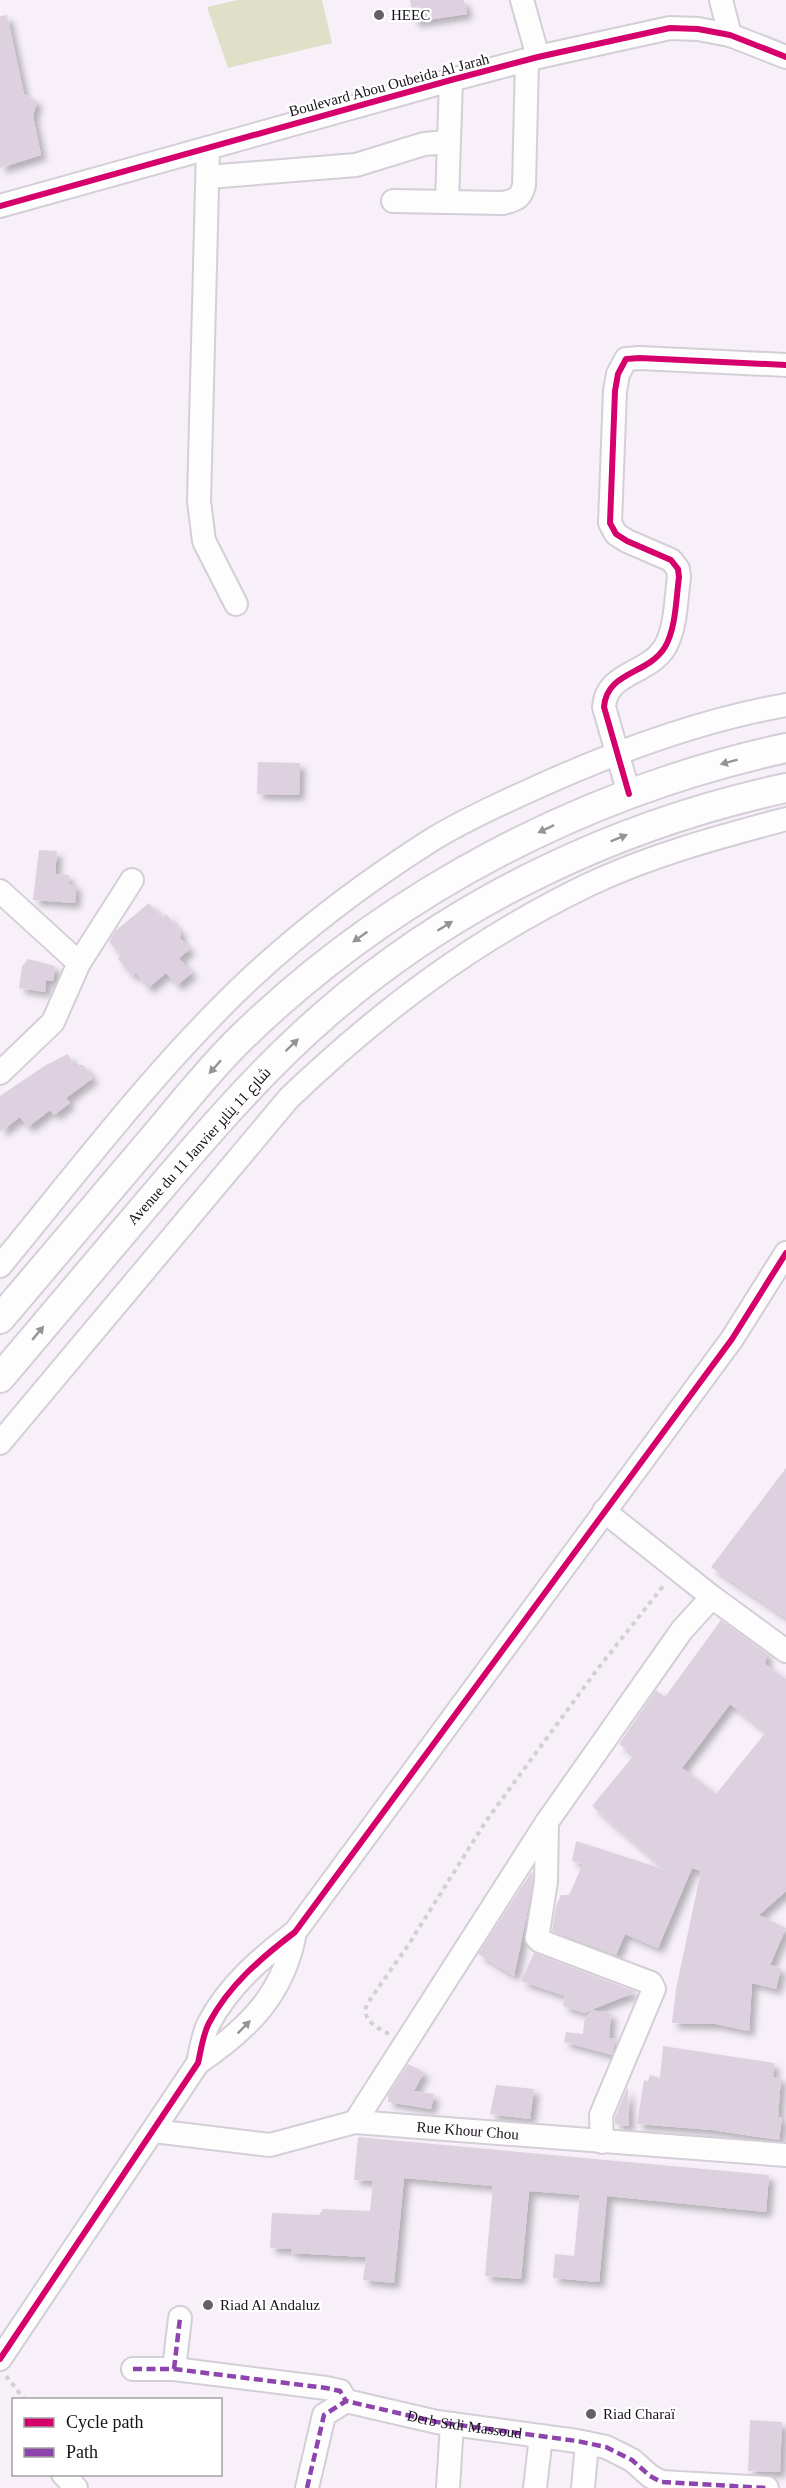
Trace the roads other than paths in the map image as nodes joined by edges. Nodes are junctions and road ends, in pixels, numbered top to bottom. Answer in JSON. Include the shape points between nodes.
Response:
{"nodes":[{"id":1,"x":522,"y":0,"type":"edge"},
{"id":2,"x":721,"y":0,"type":"edge"},
{"id":3,"x":730,"y":35,"type":"junction"},
{"id":4,"x":786,"y":57,"type":"edge"},
{"id":5,"x":532,"y":59,"type":"junction"},
{"id":6,"x":451,"y":80,"type":"junction"},
{"id":7,"x":448,"y":142,"type":"junction"},
{"id":8,"x":208,"y":148,"type":"junction"},
{"id":9,"x":208,"y":177,"type":"junction"},
{"id":10,"x":393,"y":201,"type":"dead end"},
{"id":11,"x":447,"y":202,"type":"junction"},
{"id":12,"x":0,"y":206,"type":"edge"},
{"id":13,"x":786,"y":365,"type":"edge"},
{"id":14,"x":236,"y":604,"type":"dead end"},
{"id":15,"x":786,"y":705,"type":"edge"},
{"id":16,"x":786,"y":748,"type":"edge"},
{"id":17,"x":617,"y":754,"type":"junction"},
{"id":18,"x":786,"y":789,"type":"edge"},
{"id":19,"x":629,"y":794,"type":"junction"},
{"id":20,"x":786,"y":819,"type":"edge"},
{"id":21,"x":132,"y":880,"type":"dead end"},
{"id":22,"x":0,"y":891,"type":"edge"},
{"id":23,"x":79,"y":963,"type":"junction"},
{"id":24,"x":0,"y":1073,"type":"edge"},
{"id":25,"x":786,"y":1253,"type":"edge"},
{"id":26,"x":0,"y":1266,"type":"edge"},
{"id":27,"x":0,"y":1319,"type":"edge"},
{"id":28,"x":0,"y":1378,"type":"edge"},
{"id":29,"x":0,"y":1443,"type":"edge"},
{"id":30,"x":604,"y":1511,"type":"junction"},
{"id":31,"x":712,"y":1597,"type":"junction"},
{"id":32,"x":786,"y":1649,"type":"edge"},
{"id":33,"x":547,"y":1822,"type":"junction"},
{"id":34,"x":295,"y":1932,"type":"junction"},
{"id":35,"x":198,"y":2063,"type":"junction"},
{"id":36,"x":355,"y":2122,"type":"junction"},
{"id":37,"x":154,"y":2131,"type":"junction"},
{"id":38,"x":602,"y":2142,"type":"junction"},
{"id":39,"x":786,"y":2155,"type":"edge"},
{"id":40,"x":180,"y":2318,"type":"dead end"},
{"id":41,"x":0,"y":2359,"type":"edge"},
{"id":42,"x":133,"y":2369,"type":"dead end"},
{"id":43,"x":174,"y":2369,"type":"junction"},
{"id":44,"x":346,"y":2401,"type":"junction"},
{"id":45,"x":452,"y":2424,"type":"junction"},
{"id":46,"x":541,"y":2436,"type":"junction"},
{"id":47,"x":587,"y":2443,"type":"junction"},
{"id":48,"x":64,"y":2476,"type":"edge"},
{"id":49,"x":674,"y":2486,"type":"edge"},
{"id":50,"x":76,"y":2488,"type":"edge"},
{"id":51,"x":307,"y":2488,"type":"edge"},
{"id":52,"x":448,"y":2488,"type":"edge"},
{"id":53,"x":535,"y":2488,"type":"edge"},
{"id":54,"x":583,"y":2488,"type":"edge"},
{"id":55,"x":767,"y":2488,"type":"edge"}],
"edges":[{"from":1,"to":5,"type":"street"},
{"from":2,"to":3,"type":"street"},
{"from":3,"to":4,"type":"street","name":"Boulevard Abou Oubeida Al Jarah"},
{"from":3,"to":5,"type":"street","name":"Boulevard Abou Oubeida Al Jarah","via":[[670,28]]},
{"from":5,"to":6,"type":"street","name":"Boulevard Abou Oubeida Al Jarah"},
{"from":5,"to":11,"type":"street","via":[[522,194],[503,203]]},
{"from":6,"to":7,"type":"street"},
{"from":6,"to":8,"type":"street","name":"Boulevard Abou Oubeida Al Jarah"},
{"from":7,"to":9,"type":"street","via":[[424,144],[356,165]]},
{"from":7,"to":11,"type":"street"},
{"from":8,"to":9,"type":"street"},
{"from":8,"to":12,"type":"street","name":"Boulevard Abou Oubeida Al Jarah"},
{"from":9,"to":14,"type":"street","via":[[199,501],[204,541]]},
{"from":10,"to":11,"type":"street"},
{"from":13,"to":17,"type":"street","via":[[640,358],[626,359],[618,374],[610,523],[627,542],[671,560],[679,577],[666,646],[650,663],[613,683],[607,693],[604,707]]},
{"from":15,"to":17,"type":"street","via":[[686,730]]},
{"from":16,"to":19,"type":"main road","one_way":true},
{"from":17,"to":19,"type":"street"},
{"from":17,"to":26,"type":"street","via":[[496,806],[431,840],[312,926],[251,978],[172,1059]]},
{"from":28,"to":18,"type":"main road","name":"Avenue du 11 Janvier شارع 11 يناير","one_way":true,"via":[[240,1096],[326,1013],[384,967],[471,910],[563,862],[668,820]]},
{"from":19,"to":27,"type":"main road","one_way":true,"via":[[520,841],[449,880],[362,935],[300,984],[210,1072]]},
{"from":20,"to":29,"type":"street","via":[[707,840],[587,885],[474,948],[400,1000],[289,1098]]},
{"from":21,"to":23,"type":"street"},
{"from":22,"to":23,"type":"street"},
{"from":23,"to":24,"type":"street","via":[[53,1022]]},
{"from":25,"to":30,"type":"street","via":[[732,1339]]},
{"from":30,"to":31,"type":"street"},
{"from":30,"to":34,"type":"street"},
{"from":31,"to":32,"type":"street"},
{"from":31,"to":33,"type":"street","via":[[682,1630]]},
{"from":33,"to":36,"type":"street"},
{"from":33,"to":38,"type":"street","via":[[546,1882],[537,1938],[651,1983],[654,1989],[601,2115]]},
{"from":34,"to":35,"type":"street","via":[[244,1974],[224,2000],[208,2024]]},
{"from":35,"to":34,"type":"street","one_way":true,"via":[[229,2042],[266,2003],[290,1957]]},
{"from":35,"to":37,"type":"street"},
{"from":36,"to":37,"type":"street","name":"Rue Khour Chou","via":[[270,2145]]},
{"from":36,"to":38,"type":"street","name":"Rue Khour Chou"},
{"from":37,"to":41,"type":"street"},
{"from":38,"to":39,"type":"street","name":"Rue Khour Chou"},
{"from":40,"to":43,"type":"street"},
{"from":42,"to":43,"type":"street","name":"Derb Sidi Massoud"},
{"from":43,"to":44,"type":"street","name":"Derb Sidi Massoud","via":[[337,2389]]},
{"from":44,"to":45,"type":"street","name":"Derb Sidi Massoud"},
{"from":44,"to":51,"type":"street","via":[[324,2415]]},
{"from":45,"to":46,"type":"street","name":"Derb Sidi Massoud"},
{"from":45,"to":52,"type":"street"},
{"from":46,"to":47,"type":"street","name":"Derb Sidi Massoud"},
{"from":46,"to":53,"type":"street"},
{"from":47,"to":49,"type":"street","name":"Derb Sidi Massoud","via":[[618,2452],[655,2480]]},
{"from":47,"to":54,"type":"street"},
{"from":48,"to":50,"type":"street"},
{"from":49,"to":55,"type":"street","name":"Derb Sidi Massoud"}]}
